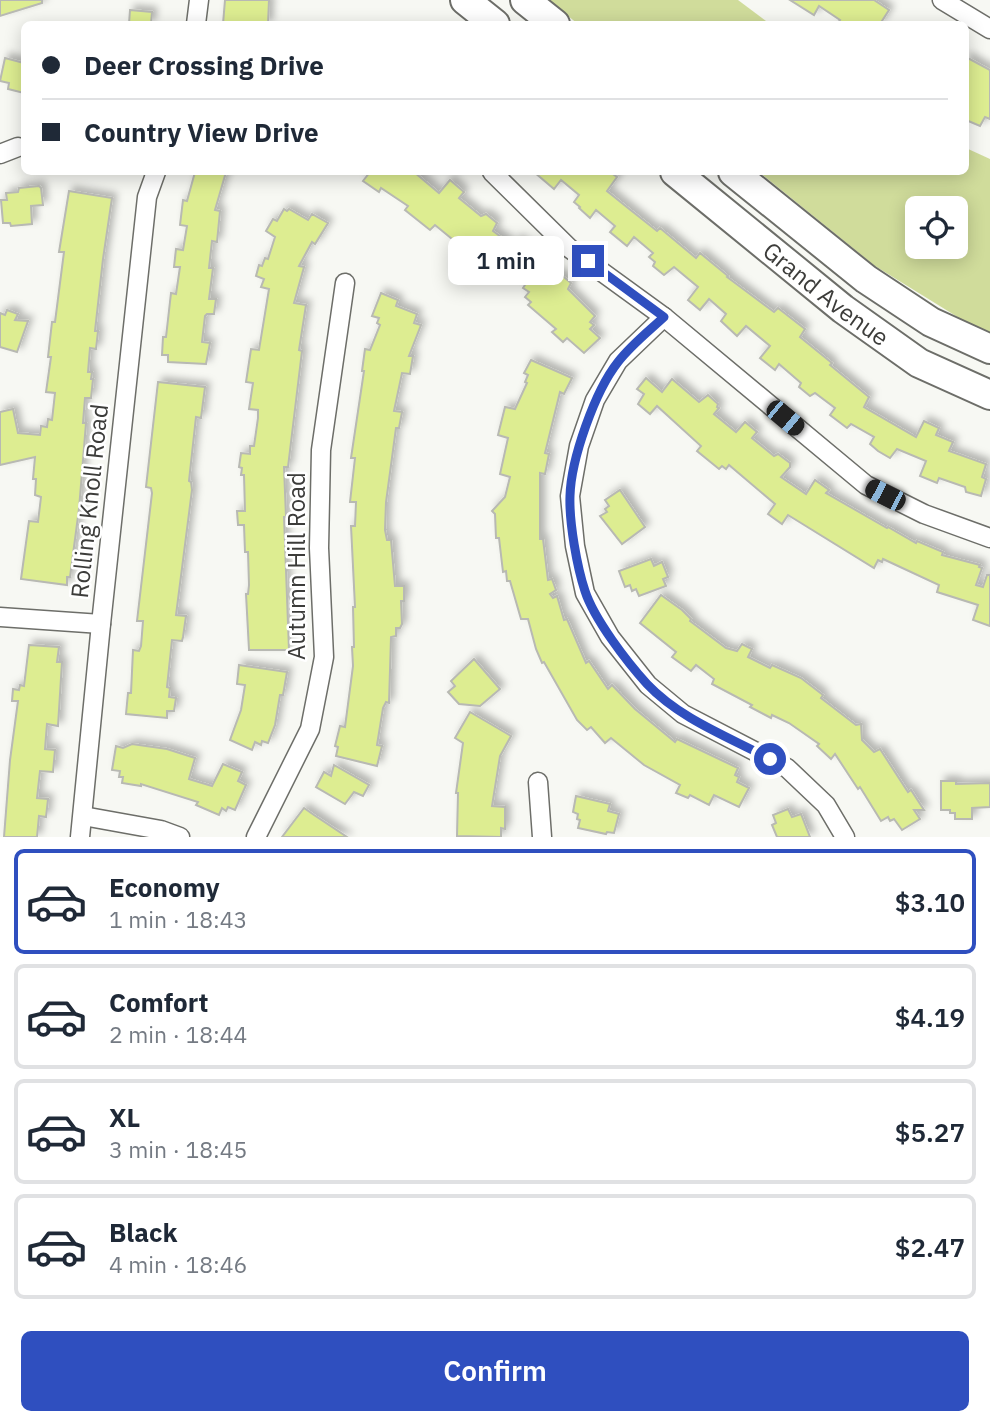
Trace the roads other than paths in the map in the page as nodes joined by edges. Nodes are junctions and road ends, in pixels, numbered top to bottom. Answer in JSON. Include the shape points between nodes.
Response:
{"nodes":[{"id":1,"x":199,"y":0,"type":"edge"},
{"id":2,"x":465,"y":0,"type":"edge"},
{"id":3,"x":525,"y":0,"type":"edge"},
{"id":4,"x":942,"y":0,"type":"edge"},
{"id":5,"x":196,"y":21,"type":"edge"},
{"id":6,"x":491,"y":21,"type":"edge"},
{"id":7,"x":551,"y":21,"type":"edge"},
{"id":8,"x":990,"y":29,"type":"edge"},
{"id":9,"x":18,"y":147,"type":"dead end"},
{"id":10,"x":0,"y":155,"type":"edge"},
{"id":11,"x":155,"y":175,"type":"edge"},
{"id":12,"x":495,"y":175,"type":"edge"},
{"id":13,"x":679,"y":175,"type":"edge"},
{"id":14,"x":737,"y":175,"type":"edge"},
{"id":15,"x":345,"y":283,"type":"dead end"},
{"id":16,"x":664,"y":317,"type":"junction"},
{"id":17,"x":990,"y":349,"type":"edge"},
{"id":18,"x":990,"y":395,"type":"edge"},
{"id":19,"x":990,"y":538,"type":"edge"},
{"id":20,"x":0,"y":618,"type":"edge"},
{"id":21,"x":101,"y":624,"type":"junction"},
{"id":22,"x":538,"y":782,"type":"dead end"},
{"id":23,"x":83,"y":816,"type":"junction"},
{"id":24,"x":80,"y":837,"type":"edge"},
{"id":25,"x":180,"y":837,"type":"edge"},
{"id":26,"x":256,"y":837,"type":"edge"},
{"id":27,"x":542,"y":837,"type":"edge"},
{"id":28,"x":845,"y":837,"type":"edge"}],
"edges":[{"from":1,"to":5,"type":"street"},
{"from":2,"to":6,"type":"main road"},
{"from":3,"to":7,"type":"main road"},
{"from":4,"to":8,"type":"street"},
{"from":9,"to":10,"type":"street"},
{"from":11,"to":21,"type":"street","name":"Rolling Knoll Road","via":[[147,197]]},
{"from":12,"to":16,"type":"street","via":[[569,248]]},
{"from":13,"to":18,"type":"main road","name":"Grand Avenue","via":[[843,309],[908,355]]},
{"from":14,"to":17,"type":"main road","name":"Grand Avenue","via":[[866,279],[931,322]]},
{"from":15,"to":26,"type":"street","name":"Autumn Hill Road","via":[[321,450],[324,657],[310,729]]},
{"from":16,"to":19,"type":"street","via":[[866,485],[924,514]]},
{"from":16,"to":28,"type":"street","via":[[618,362],[595,400],[579,446],[570,496],[585,593],[610,637],[648,685],[683,714],[787,768],[826,805]]},
{"from":20,"to":21,"type":"street"},
{"from":21,"to":23,"type":"street","name":"Rolling Knoll Road"},
{"from":22,"to":27,"type":"street"},
{"from":23,"to":24,"type":"street","name":"Rolling Knoll Road"},
{"from":23,"to":25,"type":"street"}]}
